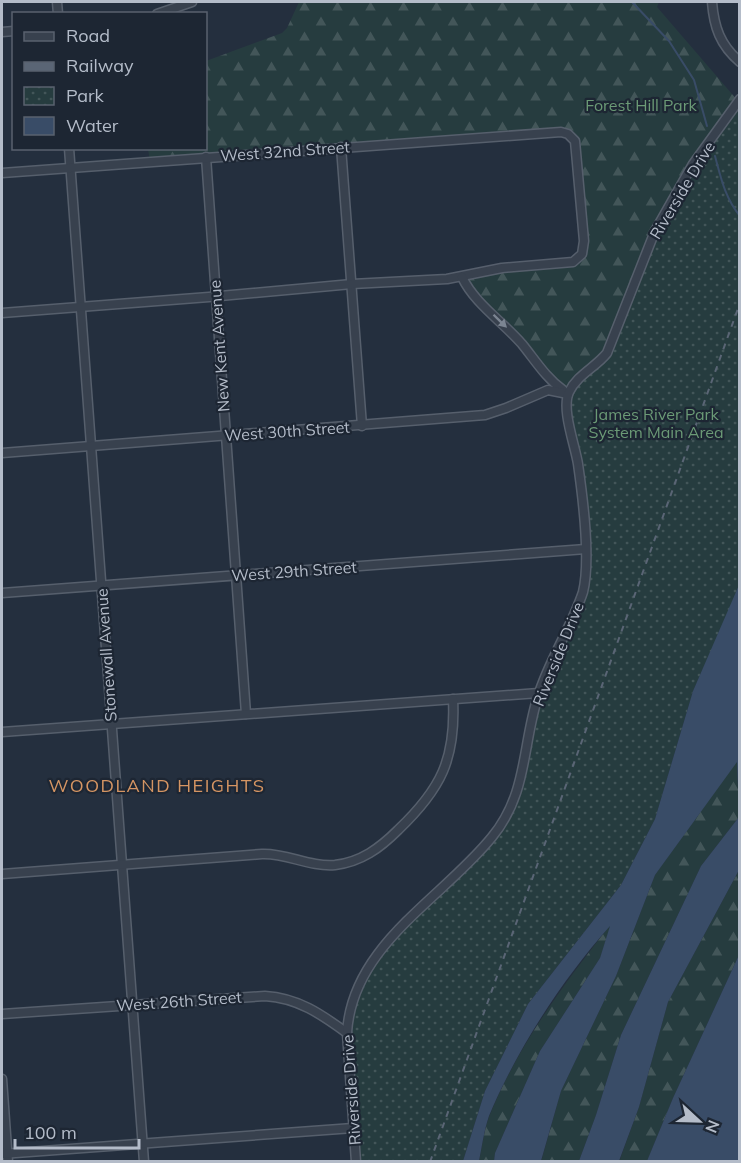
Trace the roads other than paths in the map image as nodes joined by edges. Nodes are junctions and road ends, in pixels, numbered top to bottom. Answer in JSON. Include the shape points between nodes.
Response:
{"nodes":[{"id":1,"x":192,"y":2,"type":"edge"},
{"id":2,"x":712,"y":2,"type":"edge"},
{"id":3,"x":163,"y":12,"type":"edge"},
{"id":4,"x":740,"y":62,"type":"edge"},
{"id":5,"x":740,"y":99,"type":"edge"},
{"id":6,"x":340,"y":147,"type":"junction"},
{"id":7,"x":69,"y":150,"type":"edge"},
{"id":8,"x":206,"y":158,"type":"junction"},
{"id":9,"x":70,"y":168,"type":"junction"},
{"id":10,"x":2,"y":173,"type":"edge"},
{"id":11,"x":462,"y":277,"type":"junction"},
{"id":12,"x":352,"y":284,"type":"junction"},
{"id":13,"x":215,"y":296,"type":"junction"},
{"id":14,"x":80,"y":307,"type":"junction"},
{"id":15,"x":2,"y":313,"type":"edge"},
{"id":16,"x":568,"y":394,"type":"junction"},
{"id":17,"x":362,"y":426,"type":"junction"},
{"id":18,"x":226,"y":436,"type":"junction"},
{"id":19,"x":90,"y":447,"type":"junction"},
{"id":20,"x":2,"y":453,"type":"edge"},
{"id":21,"x":586,"y":549,"type":"junction"},
{"id":22,"x":237,"y":576,"type":"junction"},
{"id":23,"x":101,"y":586,"type":"junction"},
{"id":24,"x":2,"y":593,"type":"edge"},
{"id":25,"x":538,"y":693,"type":"junction"},
{"id":26,"x":453,"y":699,"type":"junction"},
{"id":27,"x":246,"y":714,"type":"junction"},
{"id":28,"x":112,"y":725,"type":"junction"},
{"id":29,"x":2,"y":732,"type":"edge"},
{"id":30,"x":122,"y":865,"type":"junction"},
{"id":31,"x":2,"y":874,"type":"edge"},
{"id":32,"x":132,"y":1004,"type":"junction"},
{"id":33,"x":2,"y":1014,"type":"edge"},
{"id":34,"x":347,"y":1033,"type":"junction"},
{"id":35,"x":2,"y":1079,"type":"edge"},
{"id":36,"x":353,"y":1128,"type":"junction"},
{"id":37,"x":143,"y":1143,"type":"junction"},
{"id":38,"x":6,"y":1156,"type":"edge"},
{"id":39,"x":144,"y":1161,"type":"edge"},
{"id":40,"x":356,"y":1161,"type":"edge"}],
"edges":[{"from":1,"to":3,"type":"street"},
{"from":2,"to":4,"type":"street","via":[[720,39]]},
{"from":5,"to":16,"type":"street","name":"Riverside Drive","via":[[693,164],[659,223],[610,348]]},
{"from":6,"to":8,"type":"street","name":"West 32nd Street"},
{"from":6,"to":11,"type":"street","name":"West 32nd Street","via":[[556,132],[568,134],[575,141],[584,241],[579,257],[570,262],[502,268]]},
{"from":6,"to":12,"type":"street"},
{"from":7,"to":9,"type":"street","name":"Stonewall Avenue"},
{"from":8,"to":9,"type":"street","name":"West 32nd Street"},
{"from":8,"to":13,"type":"street","name":"New Kent Avenue"},
{"from":9,"to":10,"type":"street","name":"West 32nd Street"},
{"from":9,"to":14,"type":"street","name":"Stonewall Avenue"},
{"from":11,"to":12,"type":"street"},
{"from":11,"to":16,"type":"street","one_way":true,"via":[[474,297],[511,332],[550,380]]},
{"from":12,"to":13,"type":"street"},
{"from":12,"to":17,"type":"street"},
{"from":13,"to":14,"type":"street"},
{"from":13,"to":18,"type":"street","name":"New Kent Avenue"},
{"from":14,"to":15,"type":"street"},
{"from":14,"to":19,"type":"street","name":"Stonewall Avenue"},
{"from":16,"to":17,"type":"street","name":"West 30th Street","via":[[543,392],[485,415]]},
{"from":16,"to":21,"type":"street","name":"Riverside Drive"},
{"from":17,"to":18,"type":"street","name":"West 30th Street"},
{"from":18,"to":19,"type":"street","name":"West 30th Street"},
{"from":18,"to":22,"type":"street","name":"New Kent Avenue"},
{"from":19,"to":20,"type":"street","name":"West 30th Street"},
{"from":19,"to":23,"type":"street","name":"Stonewall Avenue"},
{"from":21,"to":22,"type":"street","name":"West 29th Street"},
{"from":21,"to":25,"type":"street","name":"Riverside Drive","via":[[583,592]]},
{"from":22,"to":23,"type":"street","name":"West 29th Street"},
{"from":22,"to":27,"type":"street","name":"New Kent Avenue"},
{"from":23,"to":24,"type":"street","name":"West 29th Street"},
{"from":23,"to":28,"type":"street","name":"Stonewall Avenue"},
{"from":25,"to":26,"type":"street"},
{"from":25,"to":34,"type":"street","name":"Riverside Drive","via":[[522,774],[505,819],[483,849],[375,956],[354,995]]},
{"from":26,"to":27,"type":"street"},
{"from":26,"to":30,"type":"street","via":[[453,738],[438,782],[416,812],[379,847],[353,861],[313,864],[278,854],[262,854]]},
{"from":27,"to":28,"type":"street"},
{"from":28,"to":29,"type":"street"},
{"from":28,"to":30,"type":"street","name":"Stonewall Avenue"},
{"from":30,"to":31,"type":"street"},
{"from":30,"to":32,"type":"street","name":"Stonewall Avenue"},
{"from":32,"to":33,"type":"street","name":"West 26th Street"},
{"from":32,"to":34,"type":"street","name":"West 26th Street","via":[[274,996],[306,1006]]},
{"from":32,"to":37,"type":"street","name":"Stonewall Avenue"},
{"from":34,"to":36,"type":"street","name":"Riverside Drive"},
{"from":35,"to":38,"type":"street"},
{"from":36,"to":37,"type":"street"},
{"from":36,"to":40,"type":"street","name":"Riverside Drive"},
{"from":37,"to":38,"type":"street"},
{"from":37,"to":39,"type":"street","name":"Stonewall Avenue"}]}
